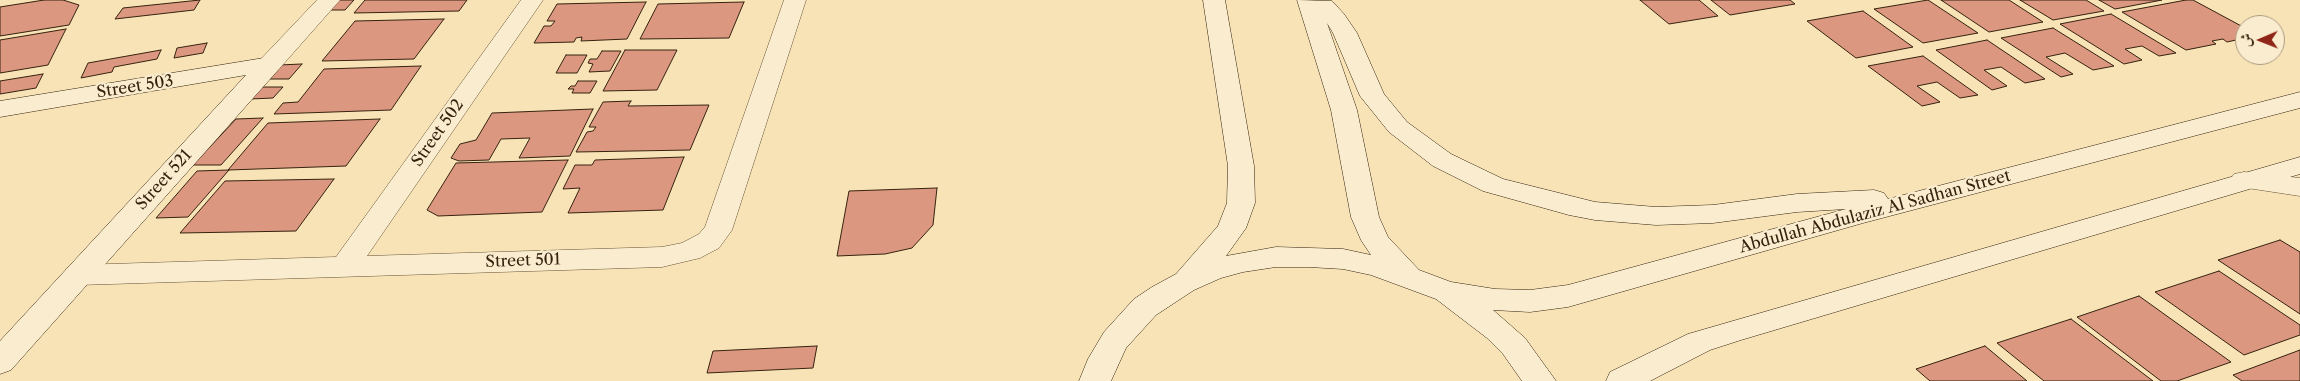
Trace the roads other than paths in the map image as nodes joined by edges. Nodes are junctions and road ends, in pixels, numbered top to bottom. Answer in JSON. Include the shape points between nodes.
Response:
{"nodes":[{"id":1,"x":329,"y":0,"type":"edge"},
{"id":2,"x":532,"y":0,"type":"edge"},
{"id":3,"x":795,"y":0,"type":"edge"},
{"id":4,"x":1214,"y":0,"type":"edge"},
{"id":5,"x":1308,"y":0,"type":"edge"},
{"id":6,"x":1314,"y":0,"type":"edge"},
{"id":7,"x":270,"y":64,"type":"junction"},
{"id":8,"x":2300,"y":100,"type":"edge"},
{"id":9,"x":0,"y":109,"type":"edge"},
{"id":10,"x":2300,"y":165,"type":"edge"},
{"id":11,"x":2244,"y":180,"type":"junction"},
{"id":12,"x":2300,"y":187,"type":"edge"},
{"id":13,"x":1913,"y":201,"type":"junction"},
{"id":14,"x":345,"y":266,"type":"junction"},
{"id":15,"x":78,"y":275,"type":"junction"},
{"id":16,"x":1409,"y":276,"type":"junction"},
{"id":17,"x":1183,"y":282,"type":"junction"},
{"id":18,"x":1447,"y":292,"type":"junction"},
{"id":19,"x":0,"y":362,"type":"edge"},
{"id":20,"x":1100,"y":370,"type":"edge"},
{"id":21,"x":1081,"y":381,"type":"edge"},
{"id":22,"x":1540,"y":381,"type":"edge"},
{"id":23,"x":1622,"y":381,"type":"edge"}],
"edges":[{"from":1,"to":7,"type":"street","name":"Street 521"},
{"from":2,"to":14,"type":"street","name":"Street 502"},
{"from":3,"to":14,"type":"street","name":"Street 501","via":[[718,230],[709,241],[690,251],[662,257]]},
{"from":4,"to":17,"type":"street","via":[[1241,166],[1241,203],[1232,228],[1220,245]]},
{"from":5,"to":16,"type":"street","via":[[1344,110],[1365,217],[1375,240]]},
{"from":6,"to":13,"type":"street","via":[[1324,6],[1340,26],[1372,96],[1398,127],[1442,160],[1493,185],[1578,208],[1656,216],[1713,214],[1797,203],[1872,199]]},
{"from":7,"to":9,"type":"street","name":"Street 503"},
{"from":7,"to":15,"type":"street","name":"Street 521"},
{"from":8,"to":13,"type":"street","name":"Abdullah Abdulaziz Al Sadhan Street"},
{"from":10,"to":11,"type":"street"},
{"from":11,"to":12,"type":"street"},
{"from":11,"to":23,"type":"street","via":[[1699,342]]},
{"from":13,"to":18,"type":"street","name":"Abdullah Abdulaziz Al Sadhan Street","via":[[1568,296],[1530,301],[1495,300]]},
{"from":14,"to":15,"type":"street","name":"Street 501"},
{"from":15,"to":19,"type":"street","name":"Street 521"},
{"from":16,"to":17,"type":"street","via":[[1343,259],[1276,257],[1228,266]]},
{"from":16,"to":18,"type":"street"},
{"from":17,"to":20,"type":"street","via":[[1145,307],[1115,340]]},
{"from":18,"to":22,"type":"street","via":[[1498,330]]},
{"from":20,"to":21,"type":"street"}]}
